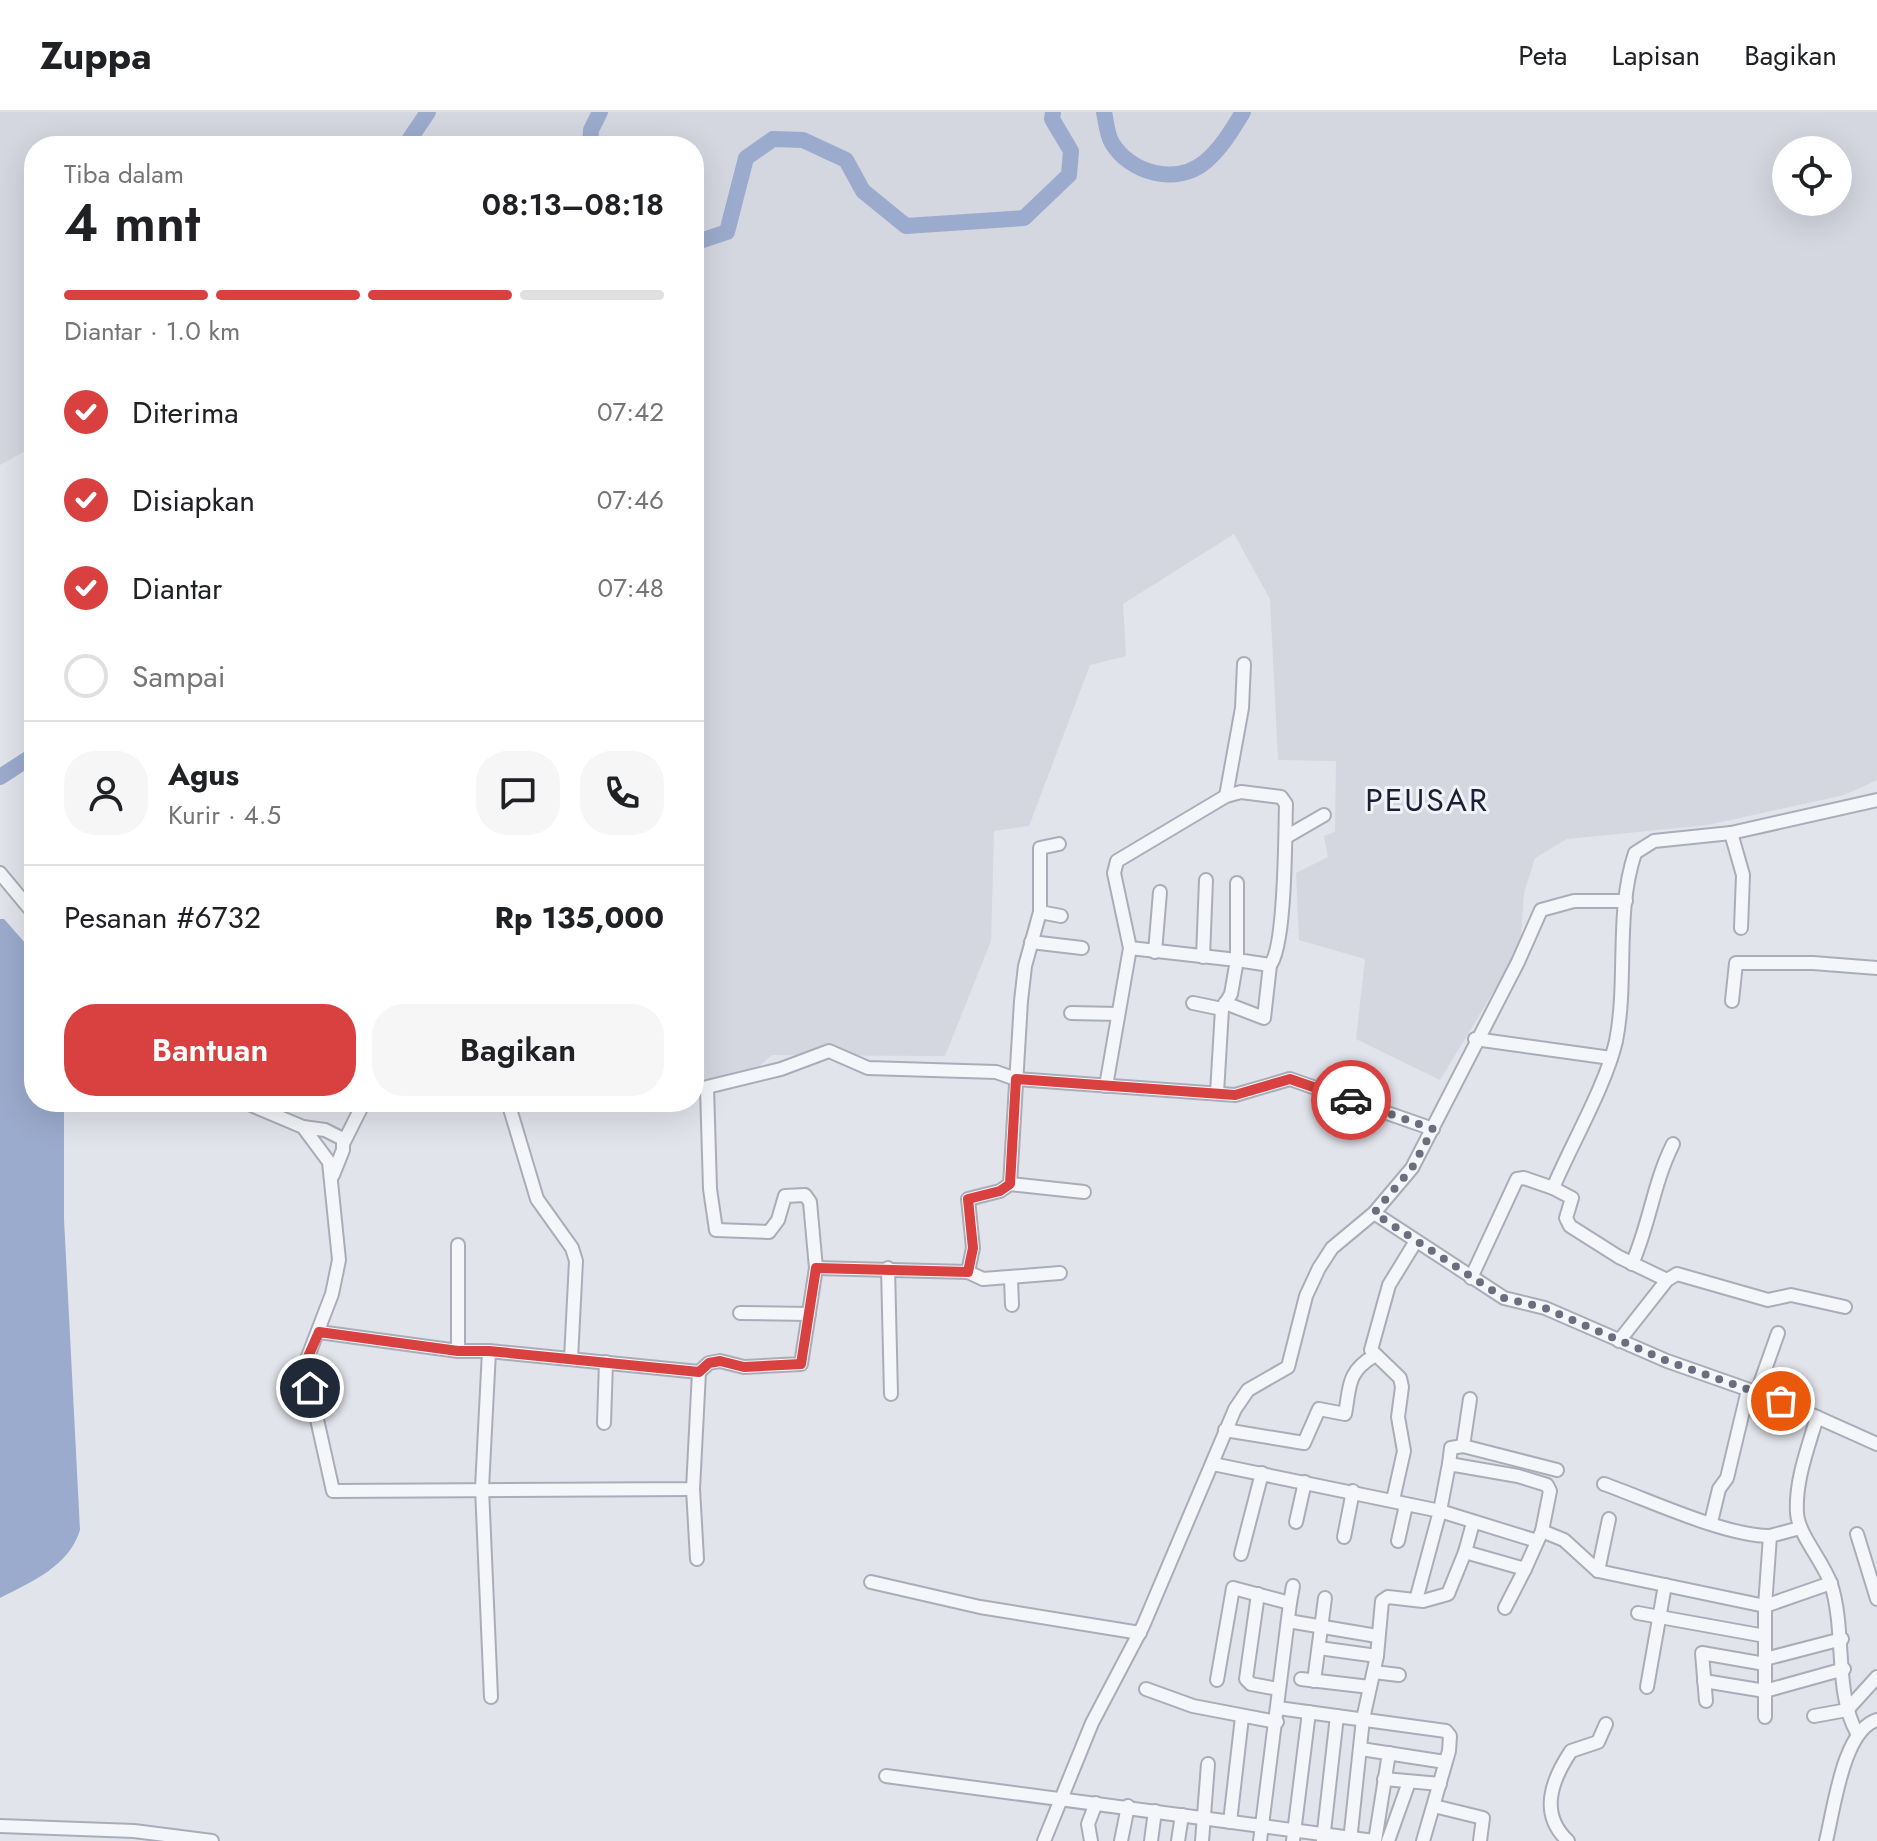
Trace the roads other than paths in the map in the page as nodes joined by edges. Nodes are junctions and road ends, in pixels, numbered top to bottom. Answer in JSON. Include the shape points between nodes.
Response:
{"nodes":[{"id":1,"x":1244,"y":664,"type":"dead end"},
{"id":2,"x":1226,"y":796,"type":"junction"},
{"id":3,"x":1877,"y":800,"type":"edge"},
{"id":4,"x":1324,"y":815,"type":"dead end"},
{"id":5,"x":1731,"y":833,"type":"junction"},
{"id":6,"x":1286,"y":837,"type":"junction"},
{"id":7,"x":1059,"y":844,"type":"dead end"},
{"id":8,"x":0,"y":873,"type":"edge"},
{"id":9,"x":1206,"y":880,"type":"dead end"},
{"id":10,"x":1237,"y":883,"type":"dead end"},
{"id":11,"x":1160,"y":892,"type":"dead end"},
{"id":12,"x":1626,"y":901,"type":"junction"},
{"id":13,"x":24,"y":902,"type":"edge"},
{"id":14,"x":1040,"y":912,"type":"junction"},
{"id":15,"x":1061,"y":916,"type":"dead end"},
{"id":16,"x":1741,"y":928,"type":"dead end"},
{"id":17,"x":1031,"y":942,"type":"junction"},
{"id":18,"x":1082,"y":948,"type":"dead end"},
{"id":19,"x":1130,"y":948,"type":"junction"},
{"id":20,"x":1155,"y":952,"type":"junction"},
{"id":21,"x":1203,"y":957,"type":"junction"},
{"id":22,"x":1237,"y":960,"type":"junction"},
{"id":23,"x":1270,"y":965,"type":"junction"},
{"id":24,"x":1877,"y":968,"type":"edge"},
{"id":25,"x":1732,"y":1001,"type":"dead end"},
{"id":26,"x":1193,"y":1003,"type":"dead end"},
{"id":27,"x":1224,"y":1006,"type":"junction"},
{"id":28,"x":1071,"y":1013,"type":"dead end"},
{"id":29,"x":1118,"y":1014,"type":"junction"},
{"id":30,"x":1475,"y":1039,"type":"junction"},
{"id":31,"x":1611,"y":1058,"type":"junction"},
{"id":32,"x":1016,"y":1079,"type":"junction"},
{"id":33,"x":704,"y":1084,"type":"edge"},
{"id":34,"x":1106,"y":1086,"type":"junction"},
{"id":35,"x":1217,"y":1093,"type":"junction"},
{"id":36,"x":268,"y":1112,"type":"edge"},
{"id":37,"x":359,"y":1112,"type":"edge"},
{"id":38,"x":511,"y":1112,"type":"edge"},
{"id":39,"x":704,"y":1112,"type":"edge"},
{"id":40,"x":303,"y":1127,"type":"junction"},
{"id":41,"x":1433,"y":1129,"type":"junction"},
{"id":42,"x":344,"y":1142,"type":"junction"},
{"id":43,"x":1673,"y":1144,"type":"dead end"},
{"id":44,"x":331,"y":1180,"type":"junction"},
{"id":45,"x":1010,"y":1184,"type":"junction"},
{"id":46,"x":1553,"y":1188,"type":"junction"},
{"id":47,"x":1084,"y":1192,"type":"dead end"},
{"id":48,"x":1374,"y":1213,"type":"junction"},
{"id":49,"x":1416,"y":1241,"type":"junction"},
{"id":50,"x":458,"y":1245,"type":"dead end"},
{"id":51,"x":1632,"y":1264,"type":"junction"},
{"id":52,"x":816,"y":1268,"type":"junction"},
{"id":53,"x":888,"y":1268,"type":"junction"},
{"id":54,"x":968,"y":1272,"type":"junction"},
{"id":55,"x":1060,"y":1273,"type":"dead end"},
{"id":56,"x":1471,"y":1278,"type":"junction"},
{"id":57,"x":1011,"y":1279,"type":"junction"},
{"id":58,"x":1667,"y":1280,"type":"junction"},
{"id":59,"x":1012,"y":1305,"type":"dead end"},
{"id":60,"x":1845,"y":1307,"type":"dead end"},
{"id":61,"x":740,"y":1313,"type":"dead end"},
{"id":62,"x":809,"y":1314,"type":"junction"},
{"id":63,"x":319,"y":1332,"type":"junction"},
{"id":64,"x":1778,"y":1333,"type":"dead end"},
{"id":65,"x":1619,"y":1341,"type":"junction"},
{"id":66,"x":458,"y":1351,"type":"junction"},
{"id":67,"x":489,"y":1351,"type":"junction"},
{"id":68,"x":1374,"y":1356,"type":"junction"},
{"id":69,"x":571,"y":1359,"type":"junction"},
{"id":70,"x":606,"y":1362,"type":"junction"},
{"id":71,"x":699,"y":1372,"type":"junction"},
{"id":72,"x":1752,"y":1391,"type":"junction"},
{"id":73,"x":891,"y":1394,"type":"dead end"},
{"id":74,"x":1470,"y":1399,"type":"dead end"},
{"id":75,"x":1817,"y":1417,"type":"junction"},
{"id":76,"x":604,"y":1423,"type":"dead end"},
{"id":77,"x":1225,"y":1430,"type":"junction"},
{"id":78,"x":1877,"y":1444,"type":"edge"},
{"id":79,"x":1463,"y":1446,"type":"junction"},
{"id":80,"x":1213,"y":1464,"type":"junction"},
{"id":81,"x":1449,"y":1464,"type":"junction"},
{"id":82,"x":1557,"y":1470,"type":"dead end"},
{"id":83,"x":1262,"y":1473,"type":"junction"},
{"id":84,"x":1305,"y":1482,"type":"junction"},
{"id":85,"x":1604,"y":1484,"type":"dead end"},
{"id":86,"x":482,"y":1488,"type":"junction"},
{"id":87,"x":693,"y":1489,"type":"junction"},
{"id":88,"x":1353,"y":1491,"type":"junction"},
{"id":89,"x":1393,"y":1500,"type":"junction"},
{"id":90,"x":1406,"y":1505,"type":"junction"},
{"id":91,"x":1440,"y":1511,"type":"junction"},
{"id":92,"x":1609,"y":1519,"type":"dead end"},
{"id":93,"x":1296,"y":1522,"type":"dead end"},
{"id":94,"x":1711,"y":1522,"type":"junction"},
{"id":95,"x":1473,"y":1523,"type":"junction"},
{"id":96,"x":1800,"y":1528,"type":"junction"},
{"id":97,"x":1857,"y":1534,"type":"dead end"},
{"id":98,"x":1540,"y":1536,"type":"junction"},
{"id":99,"x":1770,"y":1536,"type":"junction"},
{"id":100,"x":1344,"y":1537,"type":"dead end"},
{"id":101,"x":1398,"y":1541,"type":"dead end"},
{"id":102,"x":1465,"y":1552,"type":"junction"},
{"id":103,"x":1241,"y":1554,"type":"dead end"},
{"id":104,"x":697,"y":1559,"type":"dead end"},
{"id":105,"x":1525,"y":1569,"type":"junction"},
{"id":106,"x":1598,"y":1571,"type":"junction"},
{"id":107,"x":871,"y":1582,"type":"dead end"},
{"id":108,"x":1831,"y":1583,"type":"junction"},
{"id":109,"x":1665,"y":1585,"type":"junction"},
{"id":110,"x":1293,"y":1586,"type":"dead end"},
{"id":111,"x":1258,"y":1594,"type":"junction"},
{"id":112,"x":1325,"y":1598,"type":"dead end"},
{"id":113,"x":1877,"y":1599,"type":"edge"},
{"id":114,"x":1416,"y":1600,"type":"junction"},
{"id":115,"x":1290,"y":1603,"type":"junction"},
{"id":116,"x":1765,"y":1606,"type":"junction"},
{"id":117,"x":1505,"y":1608,"type":"dead end"},
{"id":118,"x":1638,"y":1613,"type":"dead end"},
{"id":119,"x":1658,"y":1616,"type":"junction"},
{"id":120,"x":1288,"y":1621,"type":"junction"},
{"id":121,"x":1321,"y":1627,"type":"junction"},
{"id":122,"x":1140,"y":1633,"type":"junction"},
{"id":123,"x":1377,"y":1636,"type":"junction"},
{"id":124,"x":1765,"y":1636,"type":"junction"},
{"id":125,"x":1842,"y":1639,"type":"junction"},
{"id":126,"x":1319,"y":1648,"type":"junction"},
{"id":127,"x":1377,"y":1656,"type":"junction"},
{"id":128,"x":1765,"y":1662,"type":"junction"},
{"id":129,"x":1844,"y":1669,"type":"junction"},
{"id":130,"x":1374,"y":1672,"type":"junction"},
{"id":131,"x":1399,"y":1675,"type":"dead end"},
{"id":132,"x":1877,"y":1677,"type":"edge"},
{"id":133,"x":1217,"y":1680,"type":"dead end"},
{"id":134,"x":1704,"y":1681,"type":"junction"},
{"id":135,"x":1370,"y":1687,"type":"junction"},
{"id":136,"x":1647,"y":1687,"type":"dead end"},
{"id":137,"x":1146,"y":1689,"type":"dead end"},
{"id":138,"x":1278,"y":1689,"type":"junction"},
{"id":139,"x":1765,"y":1691,"type":"junction"},
{"id":140,"x":491,"y":1697,"type":"dead end"},
{"id":141,"x":1706,"y":1701,"type":"dead end"},
{"id":142,"x":1278,"y":1708,"type":"junction"},
{"id":143,"x":1877,"y":1708,"type":"edge"},
{"id":144,"x":1847,"y":1710,"type":"junction"},
{"id":145,"x":1309,"y":1712,"type":"junction"},
{"id":146,"x":1337,"y":1716,"type":"junction"},
{"id":147,"x":1814,"y":1716,"type":"dead end"},
{"id":148,"x":1242,"y":1717,"type":"junction"},
{"id":149,"x":1765,"y":1717,"type":"dead end"},
{"id":150,"x":1363,"y":1719,"type":"junction"},
{"id":151,"x":1877,"y":1720,"type":"edge"},
{"id":152,"x":1277,"y":1722,"type":"junction"},
{"id":153,"x":1606,"y":1724,"type":"dead end"},
{"id":154,"x":1857,"y":1733,"type":"junction"},
{"id":155,"x":1361,"y":1749,"type":"junction"},
{"id":156,"x":1389,"y":1753,"type":"junction"},
{"id":157,"x":1445,"y":1762,"type":"junction"},
{"id":158,"x":1208,"y":1764,"type":"dead end"},
{"id":159,"x":886,"y":1776,"type":"dead end"},
{"id":160,"x":1384,"y":1779,"type":"junction"},
{"id":161,"x":1409,"y":1782,"type":"junction"},
{"id":162,"x":1440,"y":1784,"type":"junction"},
{"id":163,"x":1060,"y":1799,"type":"junction"},
{"id":164,"x":1096,"y":1803,"type":"junction"},
{"id":165,"x":1128,"y":1806,"type":"junction"},
{"id":166,"x":1434,"y":1806,"type":"junction"},
{"id":167,"x":1155,"y":1811,"type":"junction"},
{"id":168,"x":1182,"y":1815,"type":"junction"},
{"id":169,"x":1202,"y":1818,"type":"junction"},
{"id":170,"x":1230,"y":1822,"type":"junction"},
{"id":171,"x":0,"y":1826,"type":"edge"},
{"id":172,"x":1261,"y":1834,"type":"edge"},
{"id":173,"x":1294,"y":1836,"type":"edge"},
{"id":174,"x":1323,"y":1838,"type":"edge"},
{"id":175,"x":1350,"y":1840,"type":"edge"},
{"id":176,"x":212,"y":1841,"type":"edge"},
{"id":177,"x":1044,"y":1841,"type":"edge"},
{"id":178,"x":1091,"y":1841,"type":"edge"},
{"id":179,"x":1121,"y":1841,"type":"edge"},
{"id":180,"x":1151,"y":1841,"type":"edge"},
{"id":181,"x":1178,"y":1841,"type":"edge"},
{"id":182,"x":1202,"y":1841,"type":"edge"},
{"id":183,"x":1375,"y":1841,"type":"edge"},
{"id":184,"x":1388,"y":1841,"type":"edge"},
{"id":185,"x":1423,"y":1841,"type":"edge"},
{"id":186,"x":1480,"y":1841,"type":"edge"},
{"id":187,"x":1568,"y":1841,"type":"edge"},
{"id":188,"x":1826,"y":1841,"type":"edge"}],
"edges":[{"from":1,"to":2,"type":"street"},
{"from":2,"to":6,"type":"street","via":[[1241,792],[1281,797],[1286,804]]},
{"from":2,"to":19,"type":"street","via":[[1117,861],[1114,873]]},
{"from":3,"to":5,"type":"street"},
{"from":4,"to":6,"type":"street"},
{"from":5,"to":12,"type":"street","via":[[1642,845],[1632,862]]},
{"from":5,"to":16,"type":"street","via":[[1743,875]]},
{"from":6,"to":23,"type":"street","via":[[1280,941]]},
{"from":7,"to":14,"type":"street","via":[[1040,848]]},
{"from":8,"to":13,"type":"street"},
{"from":9,"to":21,"type":"street"},
{"from":10,"to":22,"type":"street"},
{"from":11,"to":20,"type":"street"},
{"from":12,"to":30,"type":"street","via":[[1574,901],[1541,910]]},
{"from":12,"to":31,"type":"street"},
{"from":14,"to":15,"type":"street"},
{"from":14,"to":17,"type":"street"},
{"from":17,"to":18,"type":"street"},
{"from":17,"to":32,"type":"street"},
{"from":19,"to":20,"type":"street"},
{"from":19,"to":29,"type":"street"},
{"from":20,"to":21,"type":"street"},
{"from":21,"to":22,"type":"street"},
{"from":22,"to":23,"type":"street"},
{"from":22,"to":27,"type":"street"},
{"from":23,"to":27,"type":"street","via":[[1264,1018]]},
{"from":24,"to":25,"type":"street","via":[[1736,963]]},
{"from":26,"to":27,"type":"street"},
{"from":27,"to":35,"type":"street"},
{"from":28,"to":29,"type":"street"},
{"from":29,"to":34,"type":"street"},
{"from":30,"to":31,"type":"street"},
{"from":30,"to":41,"type":"street"},
{"from":31,"to":46,"type":"street"},
{"from":32,"to":33,"type":"street","via":[[996,1072],[868,1068],[829,1051],[781,1069]]},
{"from":32,"to":34,"type":"street"},
{"from":32,"to":45,"type":"street"},
{"from":34,"to":35,"type":"street"},
{"from":35,"to":41,"type":"street","via":[[1245,1094],[1290,1079]]},
{"from":36,"to":40,"type":"street"},
{"from":37,"to":42,"type":"street"},
{"from":38,"to":69,"type":"street","via":[[537,1199],[576,1261]]},
{"from":39,"to":52,"type":"street","via":[[716,1230],[769,1232],[785,1196],[805,1195],[812,1209]]},
{"from":40,"to":42,"type":"street","via":[[325,1130]]},
{"from":40,"to":44,"type":"street","via":[[327,1156]]},
{"from":41,"to":48,"type":"street","via":[[1412,1168]]},
{"from":42,"to":44,"type":"street"},
{"from":43,"to":51,"type":"street"},
{"from":44,"to":63,"type":"street","via":[[339,1260]]},
{"from":45,"to":47,"type":"street"},
{"from":45,"to":54,"type":"street","via":[[968,1199],[973,1248]]},
{"from":46,"to":51,"type":"street","via":[[1572,1198],[1566,1218],[1570,1226]]},
{"from":46,"to":56,"type":"street","via":[[1517,1179]]},
{"from":48,"to":49,"type":"street"},
{"from":48,"to":77,"type":"street","via":[[1332,1248],[1319,1268],[1306,1296],[1288,1367],[1242,1396]]},
{"from":49,"to":56,"type":"street"},
{"from":49,"to":68,"type":"street","via":[[1389,1285],[1372,1342]]},
{"from":50,"to":66,"type":"street"},
{"from":51,"to":58,"type":"street"},
{"from":52,"to":53,"type":"street"},
{"from":52,"to":62,"type":"street"},
{"from":53,"to":54,"type":"street"},
{"from":53,"to":73,"type":"street"},
{"from":54,"to":57,"type":"street","via":[[983,1279]]},
{"from":55,"to":57,"type":"street"},
{"from":56,"to":65,"type":"street","via":[[1504,1298],[1545,1308]]},
{"from":57,"to":59,"type":"street"},
{"from":58,"to":60,"type":"street","via":[[1684,1273],[1768,1300],[1791,1295]]},
{"from":58,"to":65,"type":"street"},
{"from":61,"to":62,"type":"street"},
{"from":62,"to":71,"type":"street","via":[[801,1364],[744,1367],[720,1361]]},
{"from":63,"to":66,"type":"street"},
{"from":63,"to":86,"type":"street","via":[[307,1359],[308,1373],[333,1491]]},
{"from":64,"to":72,"type":"street"},
{"from":65,"to":72,"type":"street"},
{"from":66,"to":67,"type":"street"},
{"from":67,"to":69,"type":"street"},
{"from":67,"to":86,"type":"street"},
{"from":68,"to":77,"type":"street","via":[[1359,1367],[1344,1397],[1345,1414],[1319,1409],[1304,1443]]},
{"from":68,"to":89,"type":"street","via":[[1400,1378],[1402,1387],[1398,1417],[1404,1451]]},
{"from":69,"to":70,"type":"street"},
{"from":70,"to":71,"type":"street"},
{"from":70,"to":76,"type":"street"},
{"from":71,"to":87,"type":"street"},
{"from":72,"to":75,"type":"street"},
{"from":72,"to":94,"type":"street"},
{"from":74,"to":79,"type":"street"},
{"from":75,"to":78,"type":"street"},
{"from":75,"to":96,"type":"street","via":[[1796,1500]]},
{"from":77,"to":80,"type":"street"},
{"from":79,"to":81,"type":"street","via":[[1451,1448]]},
{"from":79,"to":82,"type":"street"},
{"from":80,"to":83,"type":"street"},
{"from":80,"to":122,"type":"street"},
{"from":81,"to":91,"type":"street"},
{"from":81,"to":98,"type":"street","via":[[1547,1485]]},
{"from":83,"to":84,"type":"street"},
{"from":83,"to":103,"type":"street"},
{"from":84,"to":88,"type":"street"},
{"from":84,"to":93,"type":"street"},
{"from":85,"to":94,"type":"street"},
{"from":86,"to":87,"type":"street"},
{"from":86,"to":140,"type":"street"},
{"from":87,"to":104,"type":"street"},
{"from":88,"to":89,"type":"street"},
{"from":88,"to":100,"type":"street"},
{"from":89,"to":90,"type":"street"},
{"from":90,"to":91,"type":"street"},
{"from":90,"to":101,"type":"street"},
{"from":91,"to":95,"type":"street"},
{"from":91,"to":114,"type":"street"},
{"from":92,"to":106,"type":"street"},
{"from":94,"to":99,"type":"street"},
{"from":95,"to":98,"type":"street"},
{"from":95,"to":102,"type":"street"},
{"from":96,"to":99,"type":"street"},
{"from":96,"to":108,"type":"street"},
{"from":97,"to":113,"type":"street"},
{"from":98,"to":105,"type":"street"},
{"from":98,"to":106,"type":"street","via":[[1557,1535]]},
{"from":99,"to":116,"type":"street"},
{"from":102,"to":105,"type":"street"},
{"from":102,"to":114,"type":"street","via":[[1448,1594]]},
{"from":105,"to":117,"type":"street"},
{"from":106,"to":109,"type":"street"},
{"from":107,"to":122,"type":"street","via":[[980,1607]]},
{"from":108,"to":116,"type":"street"},
{"from":108,"to":125,"type":"street"},
{"from":109,"to":116,"type":"street"},
{"from":109,"to":119,"type":"street"},
{"from":110,"to":115,"type":"street"},
{"from":111,"to":115,"type":"street"},
{"from":111,"to":133,"type":"street","via":[[1233,1588]]},
{"from":111,"to":138,"type":"street","via":[[1246,1679]]},
{"from":112,"to":121,"type":"street"},
{"from":114,"to":123,"type":"street","via":[[1384,1597]]},
{"from":115,"to":120,"type":"street"},
{"from":116,"to":124,"type":"street"},
{"from":118,"to":119,"type":"street"},
{"from":119,"to":124,"type":"street"},
{"from":119,"to":136,"type":"street"},
{"from":120,"to":121,"type":"street"},
{"from":120,"to":138,"type":"street"},
{"from":121,"to":123,"type":"street"},
{"from":121,"to":126,"type":"street"},
{"from":122,"to":163,"type":"street","via":[[1092,1723]]},
{"from":123,"to":127,"type":"street"},
{"from":124,"to":128,"type":"street"},
{"from":125,"to":128,"type":"street"},
{"from":125,"to":129,"type":"street"},
{"from":126,"to":127,"type":"street"},
{"from":126,"to":135,"type":"street","via":[[1307,1680]]},
{"from":127,"to":130,"type":"street"},
{"from":128,"to":134,"type":"street","via":[[1702,1653]]},
{"from":128,"to":139,"type":"street"},
{"from":129,"to":139,"type":"street"},
{"from":129,"to":144,"type":"street"},
{"from":130,"to":131,"type":"street"},
{"from":130,"to":135,"type":"street"},
{"from":132,"to":144,"type":"street"},
{"from":134,"to":139,"type":"street"},
{"from":134,"to":141,"type":"street"},
{"from":135,"to":150,"type":"street"},
{"from":137,"to":148,"type":"street"},
{"from":138,"to":142,"type":"street"},
{"from":139,"to":149,"type":"street"},
{"from":142,"to":145,"type":"street"},
{"from":142,"to":152,"type":"street"},
{"from":143,"to":151,"type":"street"},
{"from":144,"to":147,"type":"street"},
{"from":144,"to":154,"type":"street"},
{"from":145,"to":146,"type":"street"},
{"from":145,"to":173,"type":"street"},
{"from":146,"to":150,"type":"street"},
{"from":146,"to":174,"type":"street"},
{"from":148,"to":152,"type":"street"},
{"from":148,"to":170,"type":"street"},
{"from":150,"to":155,"type":"street"},
{"from":150,"to":157,"type":"street","via":[[1446,1731],[1451,1743]]},
{"from":151,"to":154,"type":"street"},
{"from":152,"to":172,"type":"street"},
{"from":153,"to":187,"type":"street","via":[[1598,1742],[1571,1751],[1556,1779],[1550,1818]]},
{"from":154,"to":188,"type":"street"},
{"from":155,"to":156,"type":"street"},
{"from":155,"to":175,"type":"street"},
{"from":156,"to":157,"type":"street"},
{"from":156,"to":160,"type":"street"},
{"from":157,"to":162,"type":"street"},
{"from":158,"to":169,"type":"street"},
{"from":159,"to":163,"type":"street"},
{"from":160,"to":161,"type":"street"},
{"from":160,"to":183,"type":"street"},
{"from":161,"to":162,"type":"street"},
{"from":161,"to":184,"type":"street"},
{"from":162,"to":166,"type":"street"},
{"from":163,"to":164,"type":"street"},
{"from":163,"to":177,"type":"street"},
{"from":164,"to":165,"type":"street"},
{"from":164,"to":178,"type":"street","via":[[1088,1824]]},
{"from":165,"to":167,"type":"street"},
{"from":165,"to":179,"type":"street"},
{"from":166,"to":185,"type":"street"},
{"from":166,"to":186,"type":"street","via":[[1483,1818]]},
{"from":167,"to":168,"type":"street"},
{"from":167,"to":180,"type":"street"},
{"from":168,"to":169,"type":"street"},
{"from":168,"to":181,"type":"street"},
{"from":169,"to":170,"type":"street"},
{"from":169,"to":182,"type":"street"},
{"from":170,"to":172,"type":"street"},
{"from":171,"to":176,"type":"street","via":[[134,1831]]},
{"from":172,"to":173,"type":"street"},
{"from":173,"to":174,"type":"street"},
{"from":174,"to":175,"type":"street"},
{"from":175,"to":183,"type":"street"}]}
